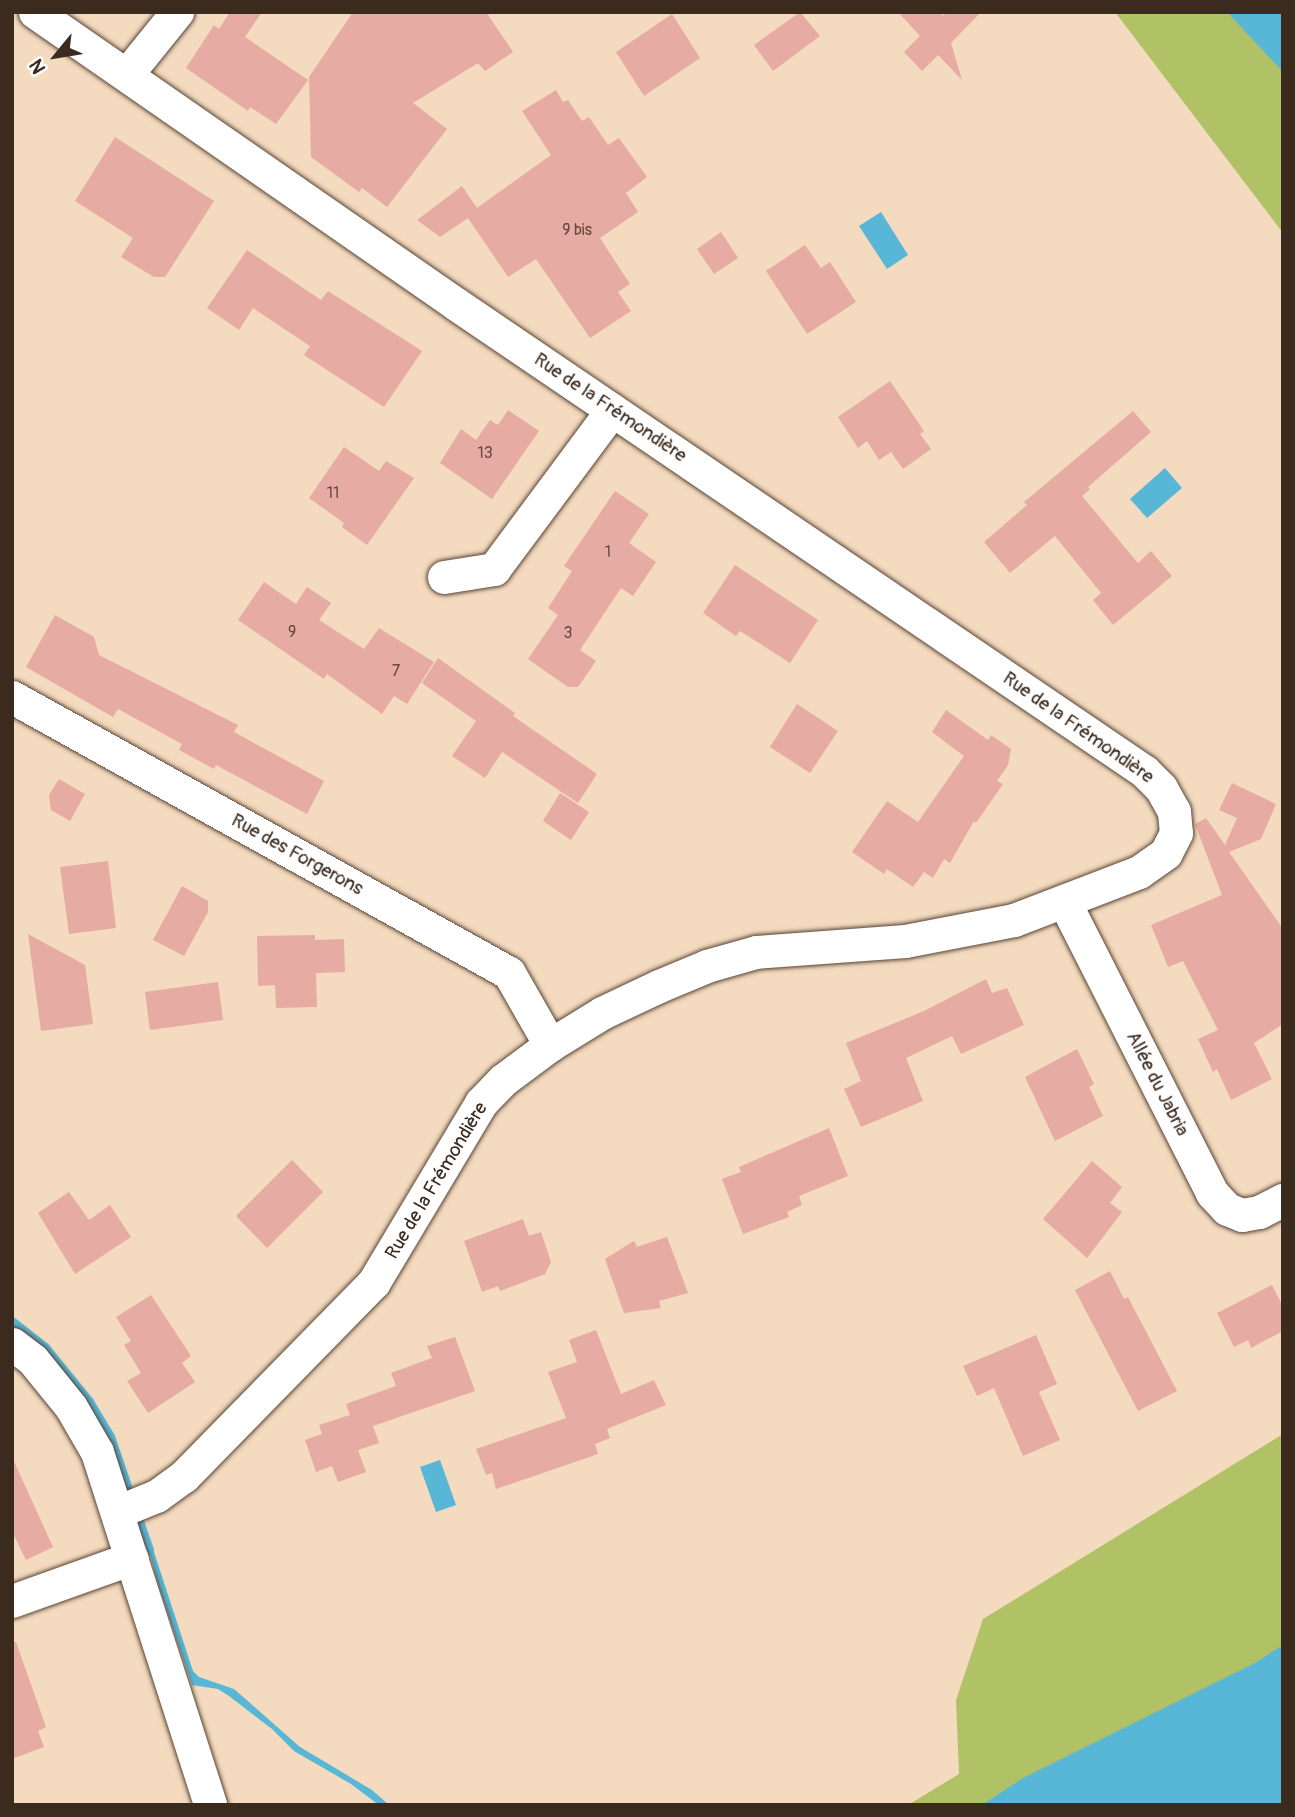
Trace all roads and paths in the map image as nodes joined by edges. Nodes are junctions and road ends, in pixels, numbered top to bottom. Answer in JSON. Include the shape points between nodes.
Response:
{"nodes":[{"id":1,"x":35,"y":12,"type":"edge"},
{"id":2,"x":177,"y":12,"type":"edge"},
{"id":3,"x":127,"y":74,"type":"junction"},
{"id":4,"x":612,"y":410,"type":"junction"},
{"id":5,"x":444,"y":578,"type":"dead end"},
{"id":6,"x":12,"y":697,"type":"edge"},
{"id":7,"x":1064,"y":901,"type":"junction"},
{"id":8,"x":550,"y":1045,"type":"junction"},
{"id":9,"x":1283,"y":1200,"type":"edge"},
{"id":10,"x":12,"y":1344,"type":"edge"},
{"id":11,"x":133,"y":1506,"type":"junction"},
{"id":12,"x":132,"y":1558,"type":"junction"},
{"id":13,"x":12,"y":1601,"type":"edge"},
{"id":14,"x":210,"y":1805,"type":"edge"}],
"edges":[{"from":1,"to":3,"type":"street","name":"Rue de la Frémondière"},
{"from":2,"to":3,"type":"street"},
{"from":3,"to":4,"type":"street","name":"Rue de la Frémondière"},
{"from":4,"to":5,"type":"street","via":[[495,569]]},
{"from":4,"to":7,"type":"street","name":"Rue de la Frémondière","via":[[1144,771],[1161,788],[1174,811],[1176,833],[1166,853],[1139,872]]},
{"from":6,"to":8,"type":"street","name":"Rue des Forgerons","via":[[509,973]]},
{"from":7,"to":8,"type":"street","name":"Rue de la Frémondière","via":[[1014,920],[905,941],[756,952],[659,986],[601,1013]]},
{"from":7,"to":9,"type":"street","name":"Allée du Jabria","via":[[1212,1193],[1227,1209],[1242,1215]]},
{"from":8,"to":11,"type":"street","name":"Rue de la Frémondière","via":[[481,1103],[374,1283],[184,1476]]},
{"from":10,"to":11,"type":"street","via":[[33,1360],[71,1407]]},
{"from":11,"to":12,"type":"street"},
{"from":12,"to":13,"type":"street"},
{"from":12,"to":14,"type":"street"}]}
